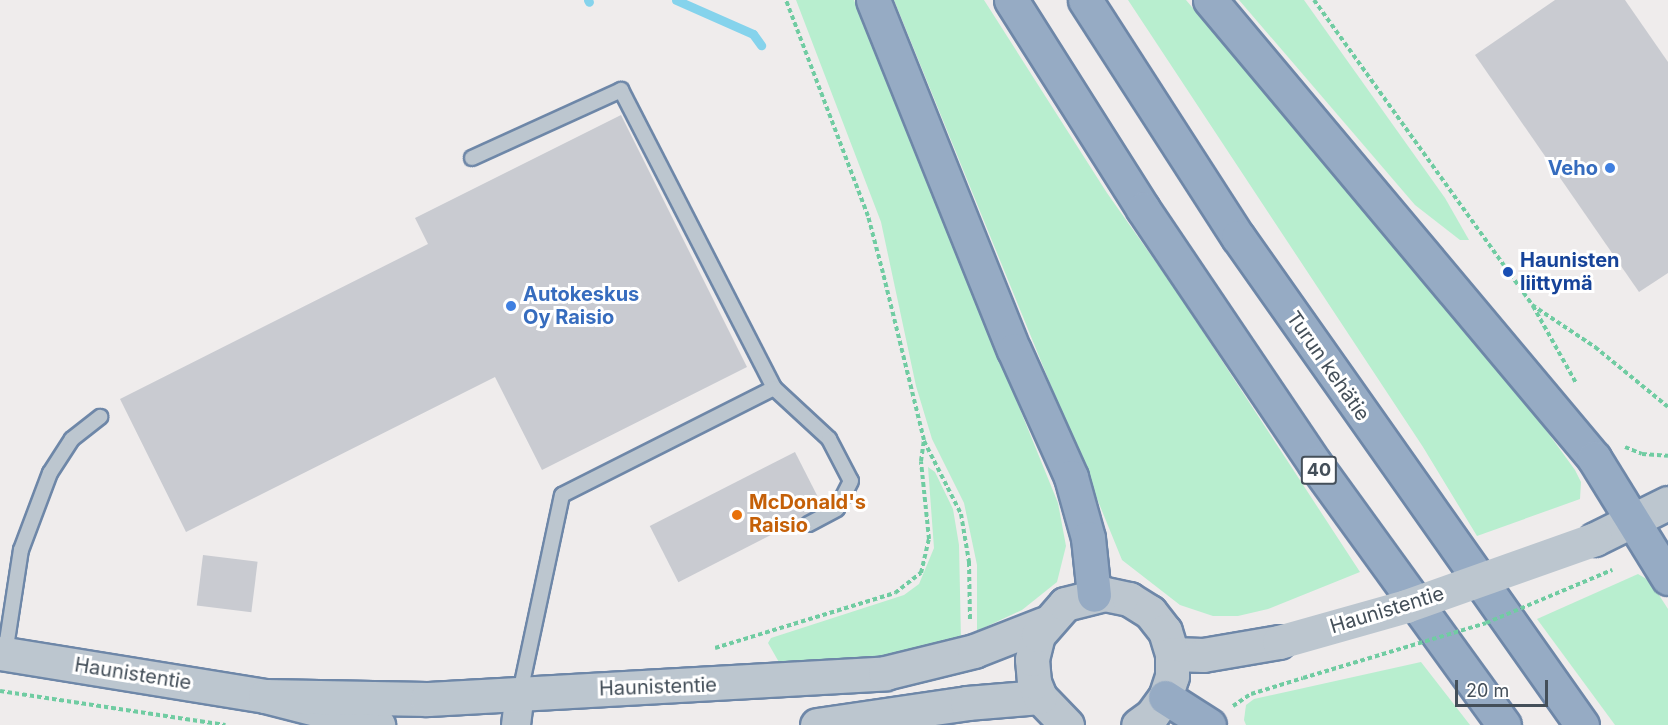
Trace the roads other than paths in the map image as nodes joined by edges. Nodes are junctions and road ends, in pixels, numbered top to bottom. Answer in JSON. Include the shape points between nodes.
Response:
{"nodes":[{"id":1,"x":873,"y":0,"type":"edge"},
{"id":2,"x":1011,"y":0,"type":"edge"},
{"id":3,"x":1085,"y":0,"type":"edge"},
{"id":4,"x":1210,"y":0,"type":"edge"},
{"id":5,"x":472,"y":158,"type":"dead end"},
{"id":6,"x":774,"y":388,"type":"junction"},
{"id":7,"x":100,"y":417,"type":"dead end"},
{"id":8,"x":1668,"y":503,"type":"edge"},
{"id":9,"x":1634,"y":522,"type":"junction"},
{"id":10,"x":809,"y":524,"type":"dead end"},
{"id":11,"x":1668,"y":578,"type":"edge"},
{"id":12,"x":1094,"y":595,"type":"junction"},
{"id":13,"x":1043,"y":624,"type":"junction"},
{"id":14,"x":3,"y":653,"type":"edge"},
{"id":15,"x":1172,"y":654,"type":"junction"},
{"id":16,"x":520,"y":693,"type":"junction"},
{"id":17,"x":265,"y":696,"type":"junction"},
{"id":18,"x":1040,"y":697,"type":"junction"},
{"id":19,"x":1165,"y":697,"type":"junction"},
{"id":20,"x":1219,"y":718,"type":"edge"},
{"id":21,"x":859,"y":723,"type":"edge"},
{"id":22,"x":378,"y":725,"type":"edge"},
{"id":23,"x":516,"y":725,"type":"edge"},
{"id":24,"x":817,"y":725,"type":"edge"},
{"id":25,"x":1067,"y":725,"type":"edge"},
{"id":26,"x":1138,"y":725,"type":"edge"},
{"id":27,"x":1504,"y":725,"type":"edge"},
{"id":28,"x":1582,"y":725,"type":"edge"}],
"edges":[{"from":1,"to":12,"type":"highway","via":[[1014,350],[1071,477],[1088,538]]},
{"from":2,"to":27,"type":"highway","number":"40","via":[[1143,209],[1315,464]]},
{"from":3,"to":28,"type":"highway","name":"Turun kehätie","via":[[1238,237]]},
{"from":4,"to":9,"type":"highway","via":[[1539,390],[1594,458]]},
{"from":5,"to":6,"type":"lane","via":[[621,90]]},
{"from":6,"to":10,"type":"lane","via":[[829,439],[851,481],[837,509]]},
{"from":6,"to":16,"type":"lane","via":[[562,495]]},
{"from":7,"to":14,"type":"lane","via":[[72,439],[50,473],[21,550]]},
{"from":8,"to":9,"type":"street","name":"Haunistentie"},
{"from":9,"to":11,"type":"highway"},
{"from":9,"to":15,"type":"street","name":"Haunistentie","bridge":true,"via":[[1406,606],[1279,642],[1203,655]]},
{"from":12,"to":13,"type":"street","via":[[1065,604]]},
{"from":12,"to":15,"type":"street","via":[[1129,599],[1150,612],[1165,631]]},
{"from":13,"to":16,"type":"street","name":"Haunistentie","via":[[974,651],[885,673]]},
{"from":13,"to":18,"type":"street","via":[[1032,658]]},
{"from":14,"to":17,"type":"street","name":"Haunistentie"},
{"from":15,"to":19,"type":"street","via":[[1172,676]]},
{"from":16,"to":17,"type":"street","name":"Haunistentie","via":[[377,700]]},
{"from":16,"to":23,"type":"street"},
{"from":17,"to":22,"type":"street","name":"Haunistentie"},
{"from":18,"to":21,"type":"street","via":[[967,703]]},
{"from":18,"to":25,"type":"street"},
{"from":19,"to":20,"type":"highway"},
{"from":19,"to":26,"type":"street","via":[[1152,715]]},
{"from":21,"to":24,"type":"street"}]}
